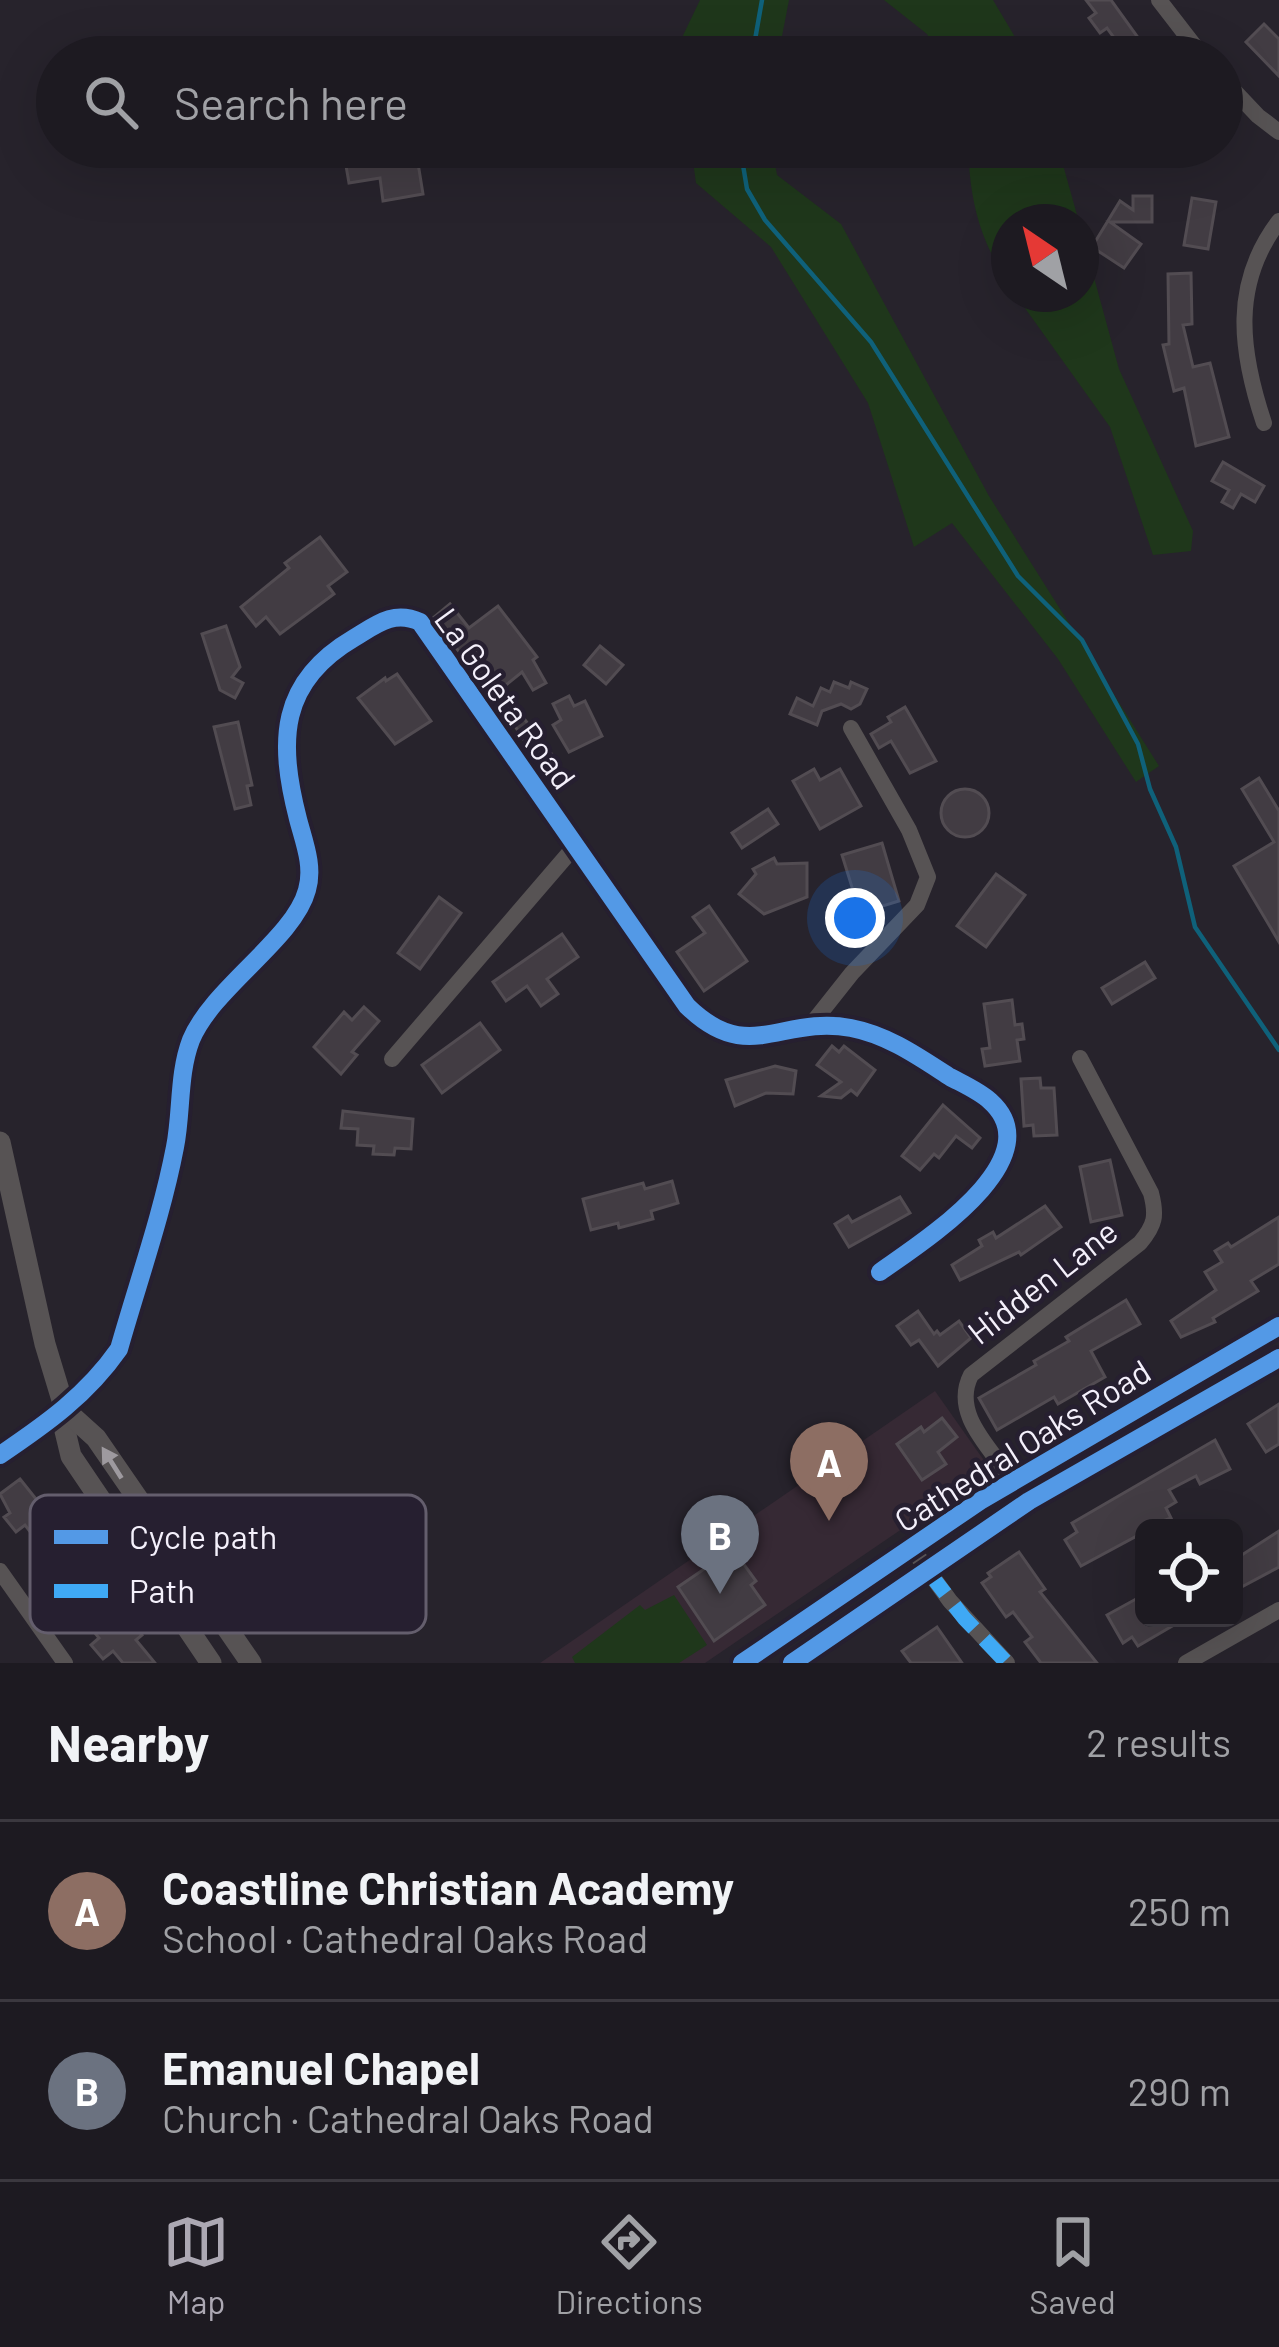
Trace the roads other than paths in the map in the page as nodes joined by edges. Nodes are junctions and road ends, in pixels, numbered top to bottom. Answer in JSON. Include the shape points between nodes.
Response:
{"nodes":[{"id":1,"x":1159,"y":0,"type":"edge"},
{"id":2,"x":1187,"y":36,"type":"edge"},
{"id":3,"x":1243,"y":100,"type":"edge"},
{"id":4,"x":1279,"y":132,"type":"edge"},
{"id":5,"x":1279,"y":221,"type":"edge"},
{"id":6,"x":1264,"y":423,"type":"dead end"},
{"id":7,"x":851,"y":728,"type":"dead end"},
{"id":8,"x":575,"y":845,"type":"junction"},
{"id":9,"x":810,"y":1026,"type":"junction"},
{"id":10,"x":1080,"y":1058,"type":"dead end"},
{"id":11,"x":392,"y":1059,"type":"dead end"},
{"id":12,"x":0,"y":1142,"type":"edge"},
{"id":13,"x":880,"y":1272,"type":"dead end"},
{"id":14,"x":1279,"y":1326,"type":"edge"},
{"id":15,"x":1279,"y":1358,"type":"edge"},
{"id":16,"x":65,"y":1410,"type":"junction"},
{"id":17,"x":0,"y":1455,"type":"edge"},
{"id":18,"x":1012,"y":1480,"type":"junction"},
{"id":19,"x":95,"y":1495,"type":"edge"},
{"id":20,"x":135,"y":1495,"type":"edge"},
{"id":21,"x":911,"y":1547,"type":"junction"},
{"id":22,"x":927,"y":1570,"type":"junction"},
{"id":23,"x":0,"y":1571,"type":"edge"},
{"id":24,"x":1279,"y":1610,"type":"edge"},
{"id":25,"x":30,"y":1613,"type":"edge"},
{"id":26,"x":44,"y":1633,"type":"edge"},
{"id":27,"x":190,"y":1633,"type":"edge"},
{"id":28,"x":230,"y":1633,"type":"edge"},
{"id":29,"x":998,"y":1660,"type":"edge"},
{"id":30,"x":65,"y":1663,"type":"edge"},
{"id":31,"x":211,"y":1663,"type":"edge"},
{"id":32,"x":251,"y":1663,"type":"edge"},
{"id":33,"x":742,"y":1663,"type":"edge"},
{"id":34,"x":792,"y":1663,"type":"edge"},
{"id":35,"x":1186,"y":1663,"type":"edge"}],
"edges":[{"from":1,"to":2,"type":"street"},
{"from":3,"to":4,"type":"street"},
{"from":5,"to":6,"type":"street","via":[[1246,284],[1241,321]]},
{"from":7,"to":9,"type":"street","via":[[928,877],[917,904]]},
{"from":8,"to":9,"type":"street","name":"La Goleta Road","via":[[708,1026],[729,1036]]},
{"from":8,"to":11,"type":"street"},
{"from":8,"to":16,"type":"street","name":"La Goleta Road","via":[[420,622],[390,617],[316,667],[285,733],[308,887],[299,909],[193,1037],[174,1153],[119,1349]]},
{"from":9,"to":13,"type":"street","name":"La Goleta Road","via":[[885,1037],[991,1101],[1006,1132],[994,1175],[977,1195]]},
{"from":10,"to":18,"type":"street","name":"Hidden Lane","via":[[1157,1214],[1139,1243],[971,1375],[963,1408]]},
{"from":12,"to":16,"type":"street"},
{"from":14,"to":18,"type":"main road","name":"Cathedral Oaks Road"},
{"from":15,"to":22,"type":"main road","name":"Cathedral Oaks Road","via":[[1029,1501]]},
{"from":16,"to":17,"type":"street","name":"La Goleta Road"},
{"from":16,"to":19,"type":"street","via":[[71,1456]]},
{"from":20,"to":16,"type":"street","one_way":true,"via":[[96,1438]]},
{"from":18,"to":21,"type":"main road","name":"Cathedral Oaks Road"},
{"from":21,"to":22,"type":"street"},
{"from":21,"to":33,"type":"main road","name":"Cathedral Oaks Road"},
{"from":22,"to":29,"type":"street"},
{"from":22,"to":34,"type":"main road","name":"Cathedral Oaks Road"},
{"from":23,"to":25,"type":"street"},
{"from":24,"to":35,"type":"street"},
{"from":26,"to":30,"type":"street"},
{"from":27,"to":31,"type":"street"},
{"from":32,"to":28,"type":"street","one_way":true}]}
